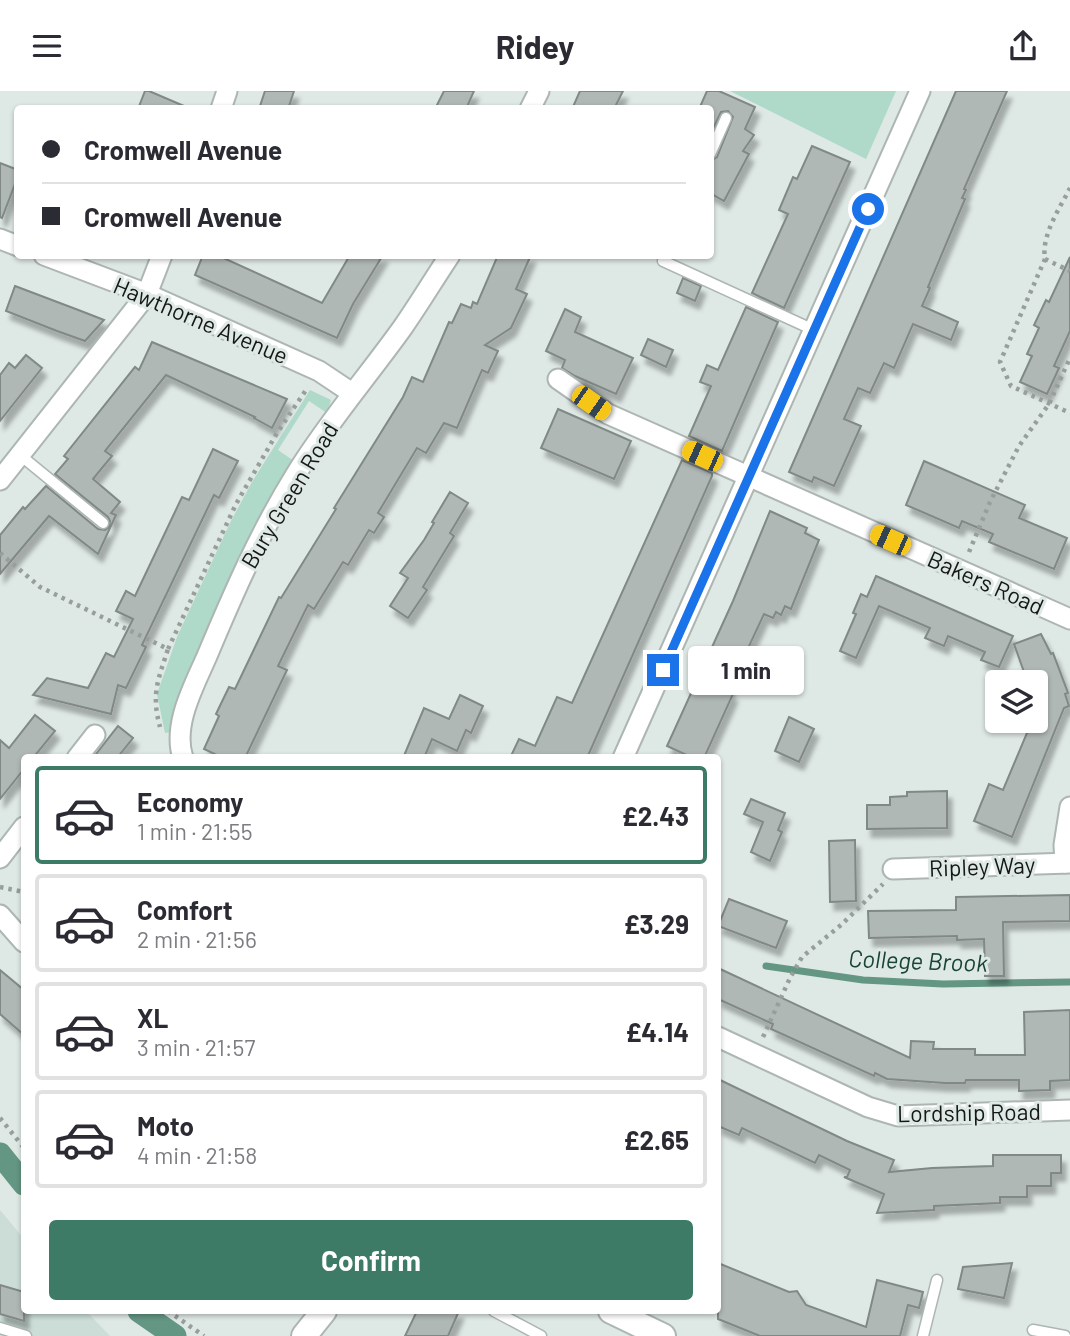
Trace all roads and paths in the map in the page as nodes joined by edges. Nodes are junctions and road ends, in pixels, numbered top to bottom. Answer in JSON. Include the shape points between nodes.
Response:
{"nodes":[{"id":1,"x":920,"y":91,"type":"edge"},
{"id":2,"x":726,"y":118,"type":"dead end"},
{"id":3,"x":714,"y":145,"type":"edge"},
{"id":4,"x":1070,"y":188,"type":"edge"},
{"id":5,"x":55,"y":259,"type":"edge"},
{"id":6,"x":160,"y":259,"type":"edge"},
{"id":7,"x":447,"y":259,"type":"edge"},
{"id":8,"x":664,"y":259,"type":"edge"},
{"id":9,"x":1045,"y":259,"type":"junction"},
{"id":10,"x":1070,"y":271,"type":"edge"},
{"id":11,"x":147,"y":294,"type":"junction"},
{"id":12,"x":814,"y":330,"type":"junction"},
{"id":13,"x":1070,"y":358,"type":"edge"},
{"id":14,"x":319,"y":371,"type":"junction"},
{"id":15,"x":558,"y":379,"type":"dead end"},
{"id":16,"x":352,"y":394,"type":"junction"},
{"id":17,"x":1049,"y":404,"type":"junction"},
{"id":18,"x":1070,"y":413,"type":"edge"},
{"id":19,"x":20,"y":455,"type":"junction"},
{"id":20,"x":748,"y":477,"type":"junction"},
{"id":21,"x":0,"y":479,"type":"edge"},
{"id":22,"x":103,"y":523,"type":"dead end"},
{"id":23,"x":0,"y":553,"type":"edge"},
{"id":24,"x":961,"y":572,"type":"junction"},
{"id":25,"x":1070,"y":619,"type":"edge"},
{"id":26,"x":169,"y":649,"type":"junction"},
{"id":27,"x":95,"y":735,"type":"dead end"},
{"id":28,"x":79,"y":754,"type":"edge"},
{"id":29,"x":182,"y":754,"type":"edge"},
{"id":30,"x":626,"y":754,"type":"edge"},
{"id":31,"x":1070,"y":807,"type":"edge"},
{"id":32,"x":21,"y":831,"type":"edge"},
{"id":33,"x":0,"y":858,"type":"edge"},
{"id":34,"x":1068,"y":863,"type":"edge"},
{"id":35,"x":893,"y":869,"type":"joint"},
{"id":36,"x":0,"y":887,"type":"edge"},
{"id":37,"x":21,"y":891,"type":"edge"},
{"id":38,"x":0,"y":915,"type":"edge"},
{"id":39,"x":21,"y":940,"type":"edge"},
{"id":40,"x":721,"y":1038,"type":"edge"},
{"id":41,"x":755,"y":1055,"type":"junction"},
{"id":42,"x":1070,"y":1110,"type":"edge"},
{"id":43,"x":0,"y":1118,"type":"edge"},
{"id":44,"x":21,"y":1144,"type":"edge"},
{"id":45,"x":937,"y":1280,"type":"dead end"},
{"id":46,"x":172,"y":1314,"type":"edge"},
{"id":47,"x":322,"y":1314,"type":"edge"},
{"id":48,"x":500,"y":1314,"type":"edge"},
{"id":49,"x":617,"y":1314,"type":"edge"},
{"id":50,"x":0,"y":1328,"type":"edge"},
{"id":51,"x":1033,"y":1330,"type":"dead end"},
{"id":52,"x":26,"y":1336,"type":"edge"},
{"id":53,"x":204,"y":1336,"type":"edge"},
{"id":54,"x":304,"y":1336,"type":"edge"},
{"id":55,"x":541,"y":1336,"type":"edge"},
{"id":56,"x":663,"y":1336,"type":"edge"},
{"id":57,"x":923,"y":1336,"type":"edge"},
{"id":58,"x":1065,"y":1336,"type":"edge"}],
"edges":[{"from":1,"to":12,"type":"street"},
{"from":2,"to":3,"type":"lane"},
{"from":4,"to":9,"type":"path","via":[[1050,227]]},
{"from":5,"to":11,"type":"street","name":"Hawthorne Avenue"},
{"from":6,"to":11,"type":"street"},
{"from":7,"to":16,"type":"street","name":"Bury Green Road"},
{"from":8,"to":12,"type":"lane"},
{"from":9,"to":10,"type":"path"},
{"from":9,"to":17,"type":"path","via":[[1000,362],[1011,386]]},
{"from":11,"to":14,"type":"street","name":"Hawthorne Avenue"},
{"from":11,"to":19,"type":"street"},
{"from":12,"to":20,"type":"street"},
{"from":13,"to":17,"type":"path"},
{"from":14,"to":16,"type":"street","name":"Hawthorne Avenue"},
{"from":14,"to":26,"type":"path","via":[[236,504]]},
{"from":15,"to":20,"type":"street","name":"Bakers Road","via":[[608,414]]},
{"from":16,"to":29,"type":"street","name":"Bury Green Road","via":[[295,476],[239,580],[186,708],[180,732]]},
{"from":17,"to":18,"type":"path"},
{"from":17,"to":24,"type":"path","via":[[1007,468]]},
{"from":19,"to":21,"type":"street"},
{"from":19,"to":22,"type":"lane"},
{"from":20,"to":24,"type":"street","name":"Bakers Road"},
{"from":20,"to":30,"type":"street"},
{"from":23,"to":26,"type":"path","via":[[40,587]]},
{"from":24,"to":25,"type":"street","name":"Bakers Road"},
{"from":26,"to":29,"type":"path","via":[[154,703],[166,751]]},
{"from":27,"to":28,"type":"street"},
{"from":31,"to":34,"type":"street","via":[[1064,845]]},
{"from":32,"to":33,"type":"street"},
{"from":34,"to":35,"type":"street","name":"Ripley Way"},
{"from":35,"to":41,"type":"path","via":[[879,890],[802,957]]},
{"from":36,"to":37,"type":"path"},
{"from":38,"to":39,"type":"street"},
{"from":40,"to":41,"type":"street","name":"Lordship Road"},
{"from":41,"to":42,"type":"street","name":"Lordship Road","via":[[898,1116]]},
{"from":43,"to":44,"type":"path"},
{"from":45,"to":57,"type":"lane"},
{"from":46,"to":53,"type":"path"},
{"from":47,"to":54,"type":"street"},
{"from":48,"to":55,"type":"lane"},
{"from":49,"to":56,"type":"street"},
{"from":50,"to":52,"type":"lane"},
{"from":51,"to":58,"type":"lane"}]}
